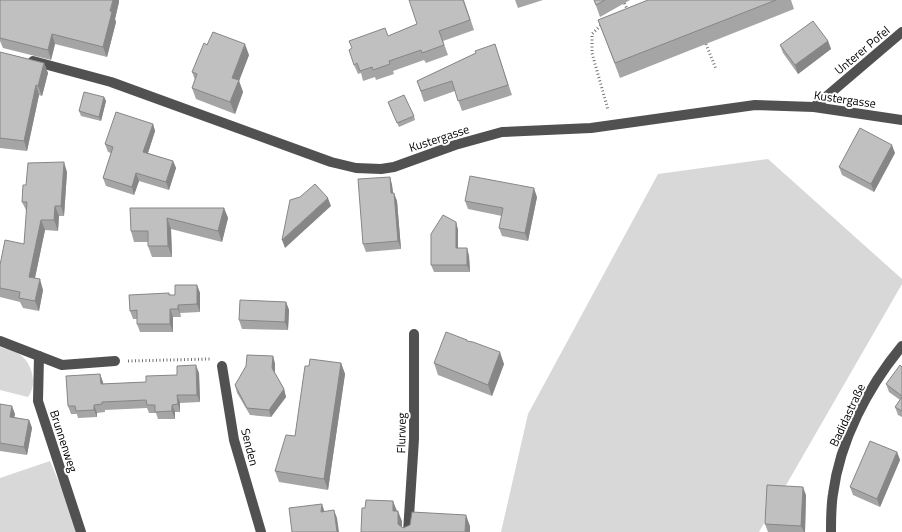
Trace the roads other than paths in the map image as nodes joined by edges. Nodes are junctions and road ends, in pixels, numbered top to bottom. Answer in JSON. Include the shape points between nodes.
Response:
{"nodes":[{"id":1,"x":902,"y":32,"type":"edge"},
{"id":2,"x":25,"y":59,"type":"edge"},
{"id":3,"x":814,"y":107,"type":"junction"},
{"id":4,"x":902,"y":120,"type":"edge"},
{"id":5,"x":414,"y":334,"type":"dead end"},
{"id":6,"x":0,"y":341,"type":"edge"},
{"id":7,"x":902,"y":346,"type":"edge"},
{"id":8,"x":39,"y":356,"type":"junction"},
{"id":9,"x":115,"y":361,"type":"road end"},
{"id":10,"x":219,"y":363,"type":"road end"},
{"id":11,"x":81,"y":532,"type":"edge"},
{"id":12,"x":261,"y":532,"type":"edge"},
{"id":13,"x":408,"y":532,"type":"edge"},
{"id":14,"x":831,"y":532,"type":"edge"}],
"edges":[{"from":1,"to":3,"type":"street","name":"Unterer Pofel"},
{"from":2,"to":3,"type":"street","name":"Kustergasse","via":[[111,82],[308,154],[356,168],[394,167],[502,132],[591,128],[755,105]]},
{"from":3,"to":4,"type":"street","name":"Kustergasse"},
{"from":5,"to":13,"type":"street","name":"Flurweg","via":[[414,439]]},
{"from":6,"to":8,"type":"street"},
{"from":7,"to":14,"type":"street","name":"Badidastraße","via":[[884,367],[858,415],[842,454],[833,493]]},
{"from":8,"to":9,"type":"street","via":[[62,364]]},
{"from":8,"to":11,"type":"street","name":"Brunnenweg","via":[[38,401]]},
{"from":10,"to":12,"type":"street","name":"Senden","via":[[234,440]]}]}
